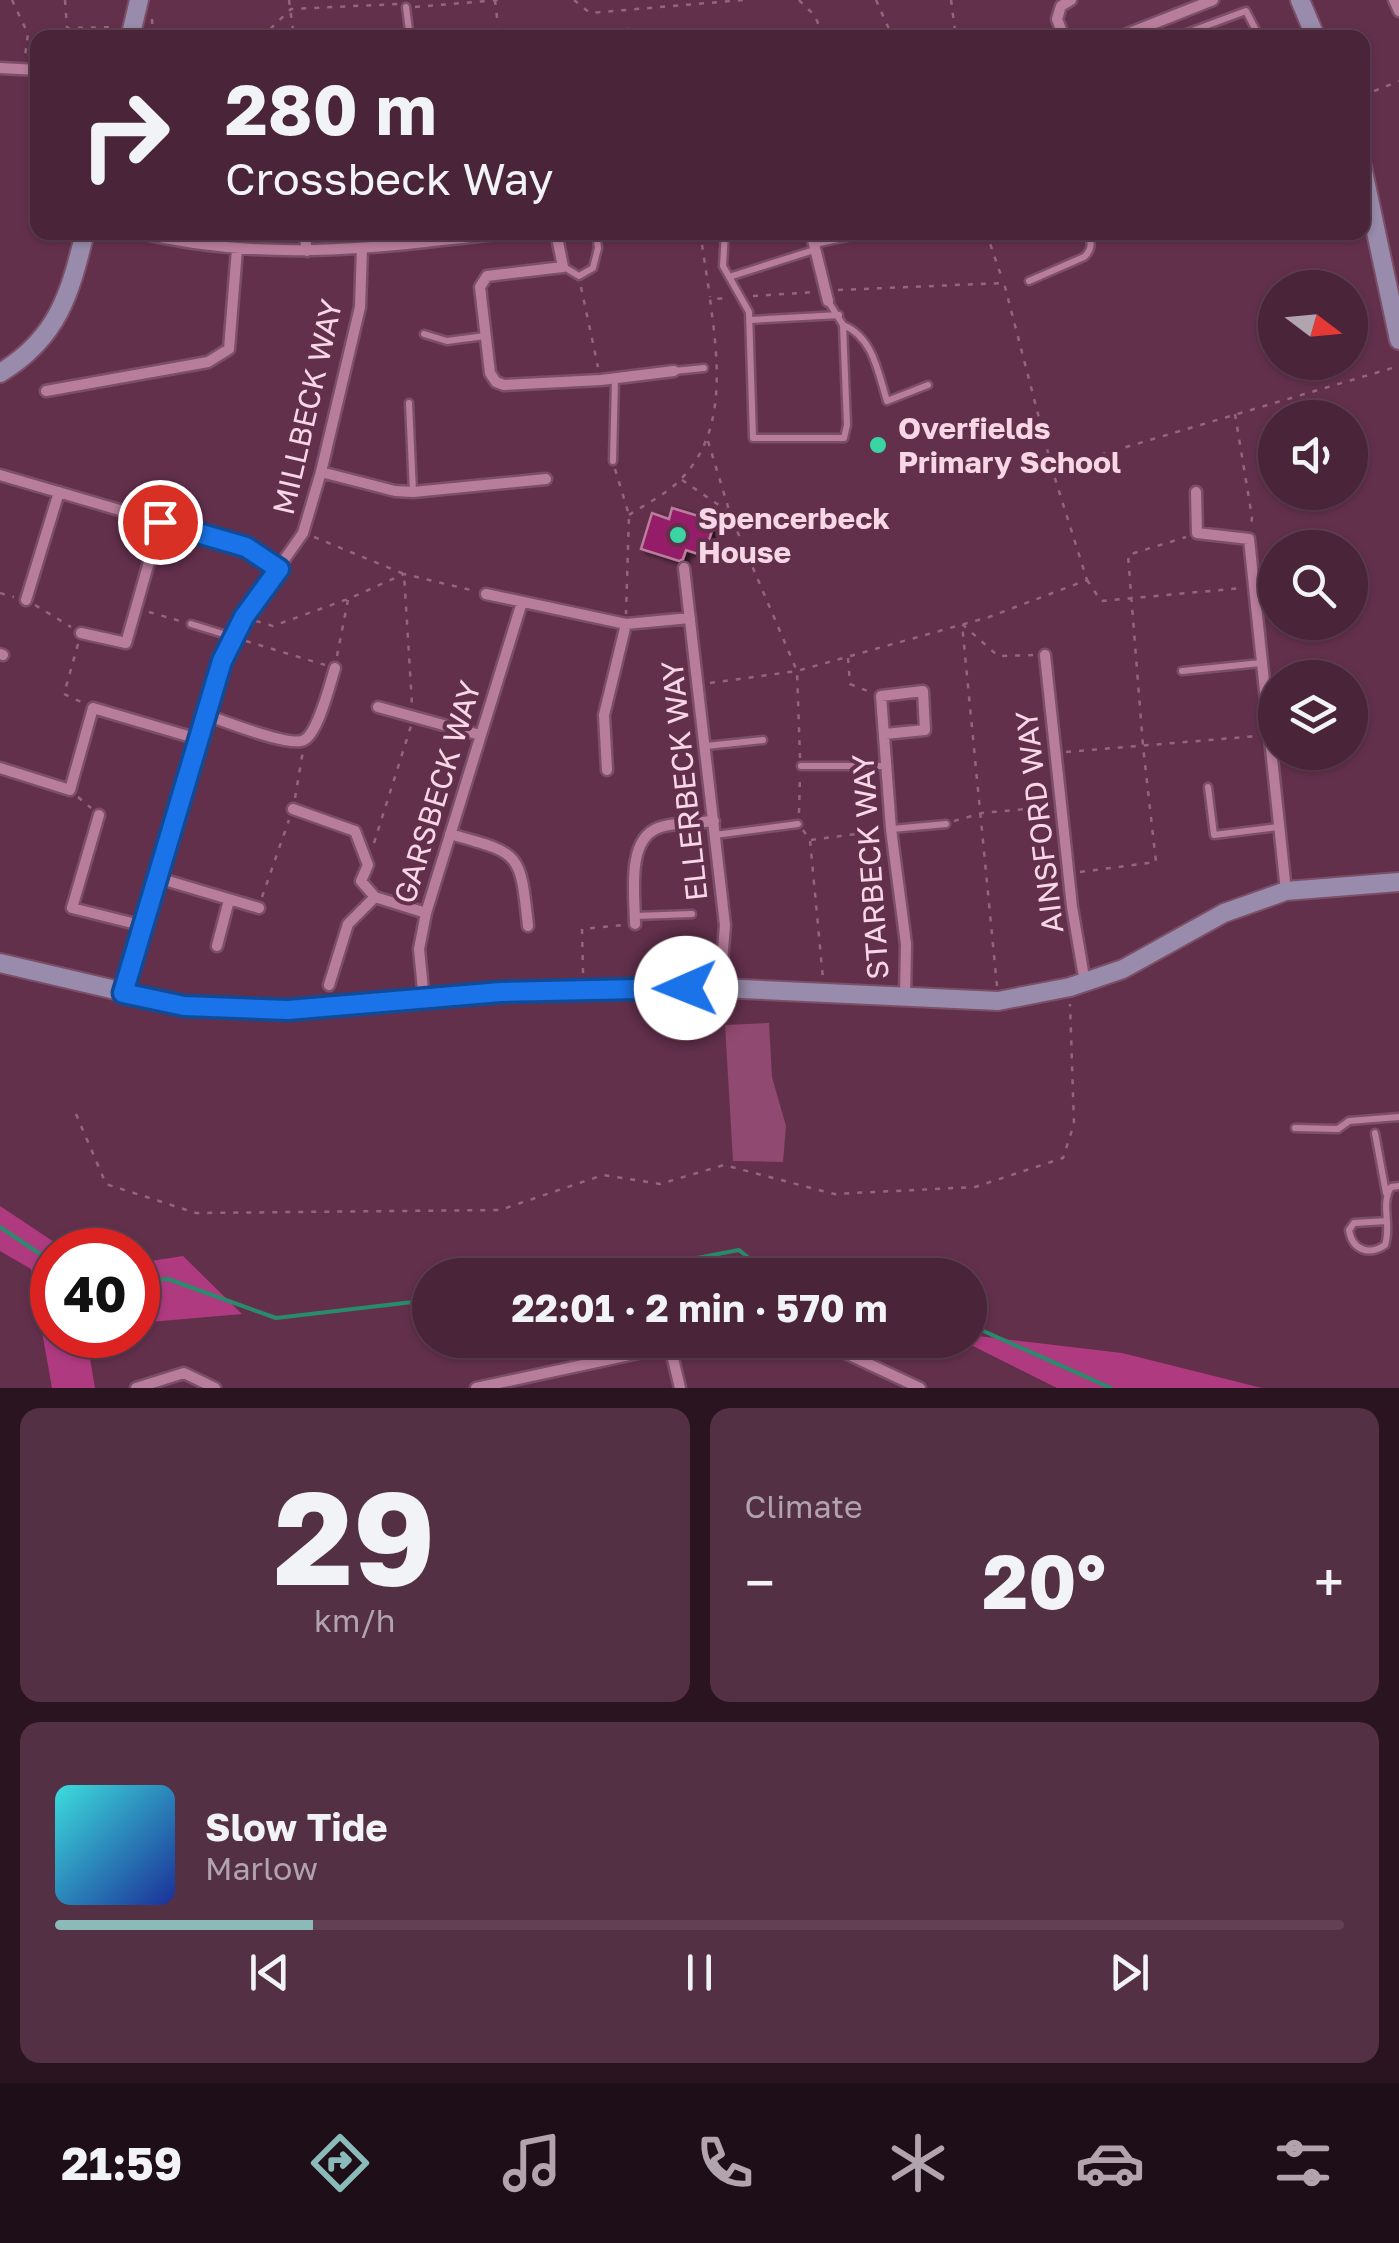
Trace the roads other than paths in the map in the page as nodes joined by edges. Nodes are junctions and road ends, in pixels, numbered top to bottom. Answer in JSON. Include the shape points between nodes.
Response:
{"nodes":[{"id":1,"x":1071,"y":0,"type":"edge"},
{"id":2,"x":1213,"y":0,"type":"edge"},
{"id":3,"x":1300,"y":0,"type":"edge"},
{"id":4,"x":1394,"y":0,"type":"edge"},
{"id":5,"x":146,"y":6,"type":"edge"},
{"id":6,"x":406,"y":8,"type":"road end"},
{"id":7,"x":1399,"y":11,"type":"edge"},
{"id":8,"x":1172,"y":16,"type":"junction"},
{"id":9,"x":132,"y":30,"type":"edge"},
{"id":10,"x":409,"y":30,"type":"edge"},
{"id":11,"x":1061,"y":30,"type":"edge"},
{"id":12,"x":1138,"y":30,"type":"edge"},
{"id":13,"x":1178,"y":30,"type":"edge"},
{"id":14,"x":1197,"y":30,"type":"edge"},
{"id":15,"x":1256,"y":30,"type":"edge"},
{"id":16,"x":1313,"y":30,"type":"edge"},
{"id":17,"x":0,"y":68,"type":"edge"},
{"id":18,"x":30,"y":68,"type":"edge"},
{"id":19,"x":1370,"y":204,"type":"edge"},
{"id":20,"x":83,"y":240,"type":"edge"},
{"id":21,"x":166,"y":240,"type":"edge"},
{"id":22,"x":212,"y":240,"type":"edge"},
{"id":23,"x":305,"y":240,"type":"edge"},
{"id":24,"x":438,"y":240,"type":"edge"},
{"id":25,"x":558,"y":240,"type":"edge"},
{"id":26,"x":597,"y":240,"type":"edge"},
{"id":27,"x":723,"y":240,"type":"edge"},
{"id":28,"x":1090,"y":240,"type":"edge"},
{"id":29,"x":814,"y":242,"type":"edge"},
{"id":30,"x":212,"y":246,"type":"junction"},
{"id":31,"x":362,"y":248,"type":"junction"},
{"id":32,"x":237,"y":250,"type":"junction"},
{"id":33,"x":307,"y":251,"type":"junction"},
{"id":34,"x":563,"y":267,"type":"junction"},
{"id":35,"x":729,"y":276,"type":"junction"},
{"id":36,"x":1029,"y":281,"type":"dead end"},
{"id":37,"x":828,"y":300,"type":"joint"},
{"id":38,"x":839,"y":315,"type":"junction"},
{"id":39,"x":750,"y":320,"type":"junction"},
{"id":40,"x":844,"y":325,"type":"junction"},
{"id":41,"x":424,"y":334,"type":"dead end"},
{"id":42,"x":486,"y":336,"type":"junction"},
{"id":43,"x":1398,"y":336,"type":"edge"},
{"id":44,"x":704,"y":368,"type":"dead end"},
{"id":45,"x":674,"y":371,"type":"joint"},
{"id":46,"x":0,"y":373,"type":"edge"},
{"id":47,"x":614,"y":378,"type":"junction"},
{"id":48,"x":928,"y":385,"type":"dead end"},
{"id":49,"x":46,"y":391,"type":"dead end"},
{"id":50,"x":409,"y":403,"type":"dead end"},
{"id":51,"x":613,"y":461,"type":"dead end"},
{"id":52,"x":322,"y":472,"type":"junction"},
{"id":53,"x":0,"y":475,"type":"edge"},
{"id":54,"x":546,"y":479,"type":"dead end"},
{"id":55,"x":59,"y":492,"type":"junction"},
{"id":56,"x":413,"y":492,"type":"junction"},
{"id":57,"x":1196,"y":492,"type":"dead end"},
{"id":58,"x":160,"y":522,"type":"junction"},
{"id":59,"x":684,"y":568,"type":"dead end"},
{"id":60,"x":279,"y":569,"type":"junction"},
{"id":61,"x":486,"y":594,"type":"road end"},
{"id":62,"x":26,"y":600,"type":"road end"},
{"id":63,"x":522,"y":602,"type":"junction"},
{"id":64,"x":690,"y":618,"type":"junction"},
{"id":65,"x":191,"y":624,"type":"road end"},
{"id":66,"x":626,"y":624,"type":"junction"},
{"id":67,"x":80,"y":633,"type":"road end"},
{"id":68,"x":234,"y":637,"type":"junction"},
{"id":69,"x":1045,"y":655,"type":"road end"},
{"id":70,"x":1261,"y":660,"type":"edge"},
{"id":71,"x":1258,"y":663,"type":"edge"},
{"id":72,"x":335,"y":668,"type":"road end"},
{"id":73,"x":1182,"y":671,"type":"dead end"},
{"id":74,"x":378,"y":707,"type":"dead end"},
{"id":75,"x":206,"y":715,"type":"junction"},
{"id":76,"x":884,"y":734,"type":"junction"},
{"id":77,"x":480,"y":735,"type":"junction"},
{"id":78,"x":198,"y":739,"type":"junction"},
{"id":79,"x":764,"y":740,"type":"dead end"},
{"id":80,"x":706,"y":746,"type":"junction"},
{"id":81,"x":800,"y":766,"type":"road end"},
{"id":82,"x":888,"y":766,"type":"junction"},
{"id":83,"x":0,"y":768,"type":"edge"},
{"id":84,"x":607,"y":770,"type":"dead end"},
{"id":85,"x":1274,"y":770,"type":"edge"},
{"id":86,"x":1208,"y":788,"type":"dead end"},
{"id":87,"x":293,"y":809,"type":"road end"},
{"id":88,"x":100,"y":815,"type":"road end"},
{"id":89,"x":714,"y":820,"type":"junction"},
{"id":90,"x":798,"y":824,"type":"road end"},
{"id":91,"x":946,"y":824,"type":"road end"},
{"id":92,"x":1280,"y":827,"type":"junction"},
{"id":93,"x":891,"y":829,"type":"junction"},
{"id":94,"x":450,"y":834,"type":"junction"},
{"id":95,"x":713,"y":835,"type":"junction"},
{"id":96,"x":158,"y":878,"type":"junction"},
{"id":97,"x":1399,"y":882,"type":"edge"},
{"id":98,"x":1286,"y":891,"type":"junction"},
{"id":99,"x":375,"y":897,"type":"junction"},
{"id":100,"x":229,"y":900,"type":"junction"},
{"id":101,"x":259,"y":908,"type":"road end"},
{"id":102,"x":426,"y":913,"type":"junction"},
{"id":103,"x":692,"y":914,"type":"dead end"},
{"id":104,"x":635,"y":920,"type":"joint"},
{"id":105,"x":144,"y":926,"type":"junction"},
{"id":106,"x":528,"y":926,"type":"dead end"},
{"id":107,"x":217,"y":946,"type":"dead end"},
{"id":108,"x":0,"y":963,"type":"edge"},
{"id":109,"x":329,"y":985,"type":"dead end"},
{"id":110,"x":1078,"y":985,"type":"junction"},
{"id":111,"x":720,"y":988,"type":"junction"},
{"id":112,"x":123,"y":993,"type":"junction"},
{"id":113,"x":904,"y":997,"type":"junction"},
{"id":114,"x":424,"y":1000,"type":"junction"},
{"id":115,"x":1399,"y":1117,"type":"edge"},
{"id":116,"x":1295,"y":1128,"type":"dead end"},
{"id":117,"x":1375,"y":1133,"type":"dead end"},
{"id":118,"x":1399,"y":1186,"type":"edge"},
{"id":119,"x":1386,"y":1194,"type":"junction"},
{"id":120,"x":1387,"y":1221,"type":"junction"},
{"id":121,"x":624,"y":1358,"type":"edge"},
{"id":122,"x":673,"y":1358,"type":"edge"},
{"id":123,"x":856,"y":1358,"type":"edge"},
{"id":124,"x":528,"y":1383,"type":"edge"},
{"id":125,"x":136,"y":1388,"type":"edge"},
{"id":126,"x":215,"y":1388,"type":"edge"},
{"id":127,"x":476,"y":1388,"type":"edge"},
{"id":128,"x":680,"y":1388,"type":"edge"},
{"id":129,"x":920,"y":1388,"type":"edge"}],
"edges":[{"from":1,"to":11,"type":"street","via":[[1061,6]]},
{"from":2,"to":8,"type":"street"},
{"from":3,"to":16,"type":"street"},
{"from":4,"to":7,"type":"street"},
{"from":5,"to":9,"type":"street"},
{"from":6,"to":10,"type":"lane"},
{"from":8,"to":12,"type":"street"},
{"from":8,"to":13,"type":"lane"},
{"from":14,"to":15,"type":"lane","via":[[1246,11]]},
{"from":17,"to":18,"type":"street"},
{"from":19,"to":43,"type":"street"},
{"from":20,"to":46,"type":"street","via":[[71,292],[52,328]]},
{"from":21,"to":30,"type":"street"},
{"from":22,"to":30,"type":"lane"},
{"from":23,"to":33,"type":"street"},
{"from":24,"to":31,"type":"street"},
{"from":25,"to":34,"type":"street"},
{"from":26,"to":34,"type":"lane","via":[[592,268],[578,276]]},
{"from":27,"to":35,"type":"lane"},
{"from":28,"to":36,"type":"lane","via":[[1084,257]]},
{"from":29,"to":35,"type":"lane"},
{"from":29,"to":37,"type":"street"},
{"from":30,"to":32,"type":"street"},
{"from":31,"to":33,"type":"street"},
{"from":31,"to":52,"type":"street","name":"MILLBECK WAY","via":[[360,307]]},
{"from":32,"to":33,"type":"street"},
{"from":32,"to":49,"type":"street","via":[[229,349],[208,362]]},
{"from":34,"to":42,"type":"street","via":[[487,276],[480,287]]},
{"from":35,"to":39,"type":"lane"},
{"from":37,"to":38,"type":"lane"},
{"from":38,"to":39,"type":"lane"},
{"from":38,"to":40,"type":"lane"},
{"from":39,"to":40,"type":"lane","via":[[754,438],[844,438]]},
{"from":40,"to":48,"type":"lane","via":[[866,340],[887,401]]},
{"from":41,"to":42,"type":"lane","via":[[446,341]]},
{"from":42,"to":47,"type":"street","via":[[490,372],[504,385]]},
{"from":44,"to":45,"type":"lane"},
{"from":45,"to":47,"type":"street"},
{"from":47,"to":51,"type":"lane"},
{"from":50,"to":56,"type":"lane"},
{"from":52,"to":56,"type":"street"},
{"from":52,"to":60,"type":"street","name":"MILLBECK WAY","via":[[303,533]]},
{"from":53,"to":55,"type":"street"},
{"from":54,"to":56,"type":"street"},
{"from":55,"to":58,"type":"street"},
{"from":55,"to":62,"type":"street"},
{"from":57,"to":70,"type":"street","via":[[1198,533],[1249,539]]},
{"from":58,"to":60,"type":"street","via":[[246,547]]},
{"from":58,"to":67,"type":"street","via":[[126,643]]},
{"from":59,"to":64,"type":"street","name":"ELLERBECK WAY"},
{"from":60,"to":68,"type":"street","name":"MILLBECK WAY"},
{"from":61,"to":63,"type":"street"},
{"from":63,"to":66,"type":"street"},
{"from":63,"to":77,"type":"street","name":"GARSBECK WAY"},
{"from":64,"to":66,"type":"street"},
{"from":64,"to":80,"type":"street","name":"ELLERBECK WAY"},
{"from":65,"to":68,"type":"lane"},
{"from":66,"to":84,"type":"street","via":[[604,715]]},
{"from":68,"to":75,"type":"street","name":"MILLBECK WAY"},
{"from":69,"to":110,"type":"street","name":"AINSFORD WAY"},
{"from":71,"to":73,"type":"lane"},
{"from":72,"to":75,"type":"street","via":[[314,730],[304,740],[288,743]]},
{"from":74,"to":77,"type":"street"},
{"from":75,"to":78,"type":"street","name":"MILLBECK WAY"},
{"from":76,"to":76,"type":"street","name":"STARBECK WAY","via":[[925,730],[924,691],[881,696]]},
{"from":76,"to":82,"type":"street","name":"STARBECK WAY"},
{"from":77,"to":94,"type":"street","name":"GARSBECK WAY"},
{"from":78,"to":83,"type":"street","via":[[93,708],[70,790]]},
{"from":78,"to":96,"type":"street","name":"MILLBECK WAY"},
{"from":79,"to":80,"type":"lane"},
{"from":80,"to":89,"type":"street","name":"ELLERBECK WAY"},
{"from":81,"to":82,"type":"lane"},
{"from":82,"to":93,"type":"street","name":"STARBECK WAY"},
{"from":85,"to":92,"type":"street"},
{"from":86,"to":92,"type":"lane","via":[[1214,835]]},
{"from":87,"to":99,"type":"street","via":[[355,830],[368,866],[360,881]]},
{"from":88,"to":105,"type":"street","via":[[72,908]]},
{"from":89,"to":95,"type":"street","name":"ELLERBECK WAY"},
{"from":89,"to":104,"type":"street","via":[[648,833],[636,852]]},
{"from":90,"to":95,"type":"lane"},
{"from":91,"to":93,"type":"lane"},
{"from":92,"to":98,"type":"street"},
{"from":93,"to":113,"type":"street","name":"STARBECK WAY","via":[[906,944]]},
{"from":94,"to":102,"type":"street","name":"GARSBECK WAY"},
{"from":94,"to":106,"type":"street","via":[[516,859]]},
{"from":95,"to":111,"type":"street","name":"ELLERBECK WAY","via":[[726,924]]},
{"from":96,"to":100,"type":"street"},
{"from":96,"to":105,"type":"street","name":"MILLBECK WAY"},
{"from":97,"to":98,"type":"street"},
{"from":98,"to":110,"type":"street"},
{"from":99,"to":102,"type":"street"},
{"from":99,"to":109,"type":"street","via":[[348,924]]},
{"from":100,"to":101,"type":"street"},
{"from":100,"to":107,"type":"street"},
{"from":102,"to":114,"type":"street","name":"GARSBECK WAY","via":[[419,949]]},
{"from":103,"to":104,"type":"lane"},
{"from":105,"to":112,"type":"street","name":"MILLBECK WAY"},
{"from":108,"to":112,"type":"street"},
{"from":110,"to":113,"type":"street","via":[[998,1001]]},
{"from":111,"to":113,"type":"street"},
{"from":111,"to":114,"type":"street"},
{"from":112,"to":114,"type":"street","via":[[184,1006],[288,1010]]},
{"from":115,"to":116,"type":"lane","via":[[1338,1129]]},
{"from":117,"to":119,"type":"lane"},
{"from":118,"to":119,"type":"lane"},
{"from":119,"to":120,"type":"lane"},
{"from":120,"to":120,"type":"lane","via":[[1387,1241],[1380,1248],[1353,1244],[1350,1226]]},
{"from":121,"to":124,"type":"street"},
{"from":122,"to":128,"type":"street"},
{"from":123,"to":129,"type":"street"},
{"from":124,"to":127,"type":"street"},
{"from":125,"to":126,"type":"street","via":[[184,1373]]}]}
